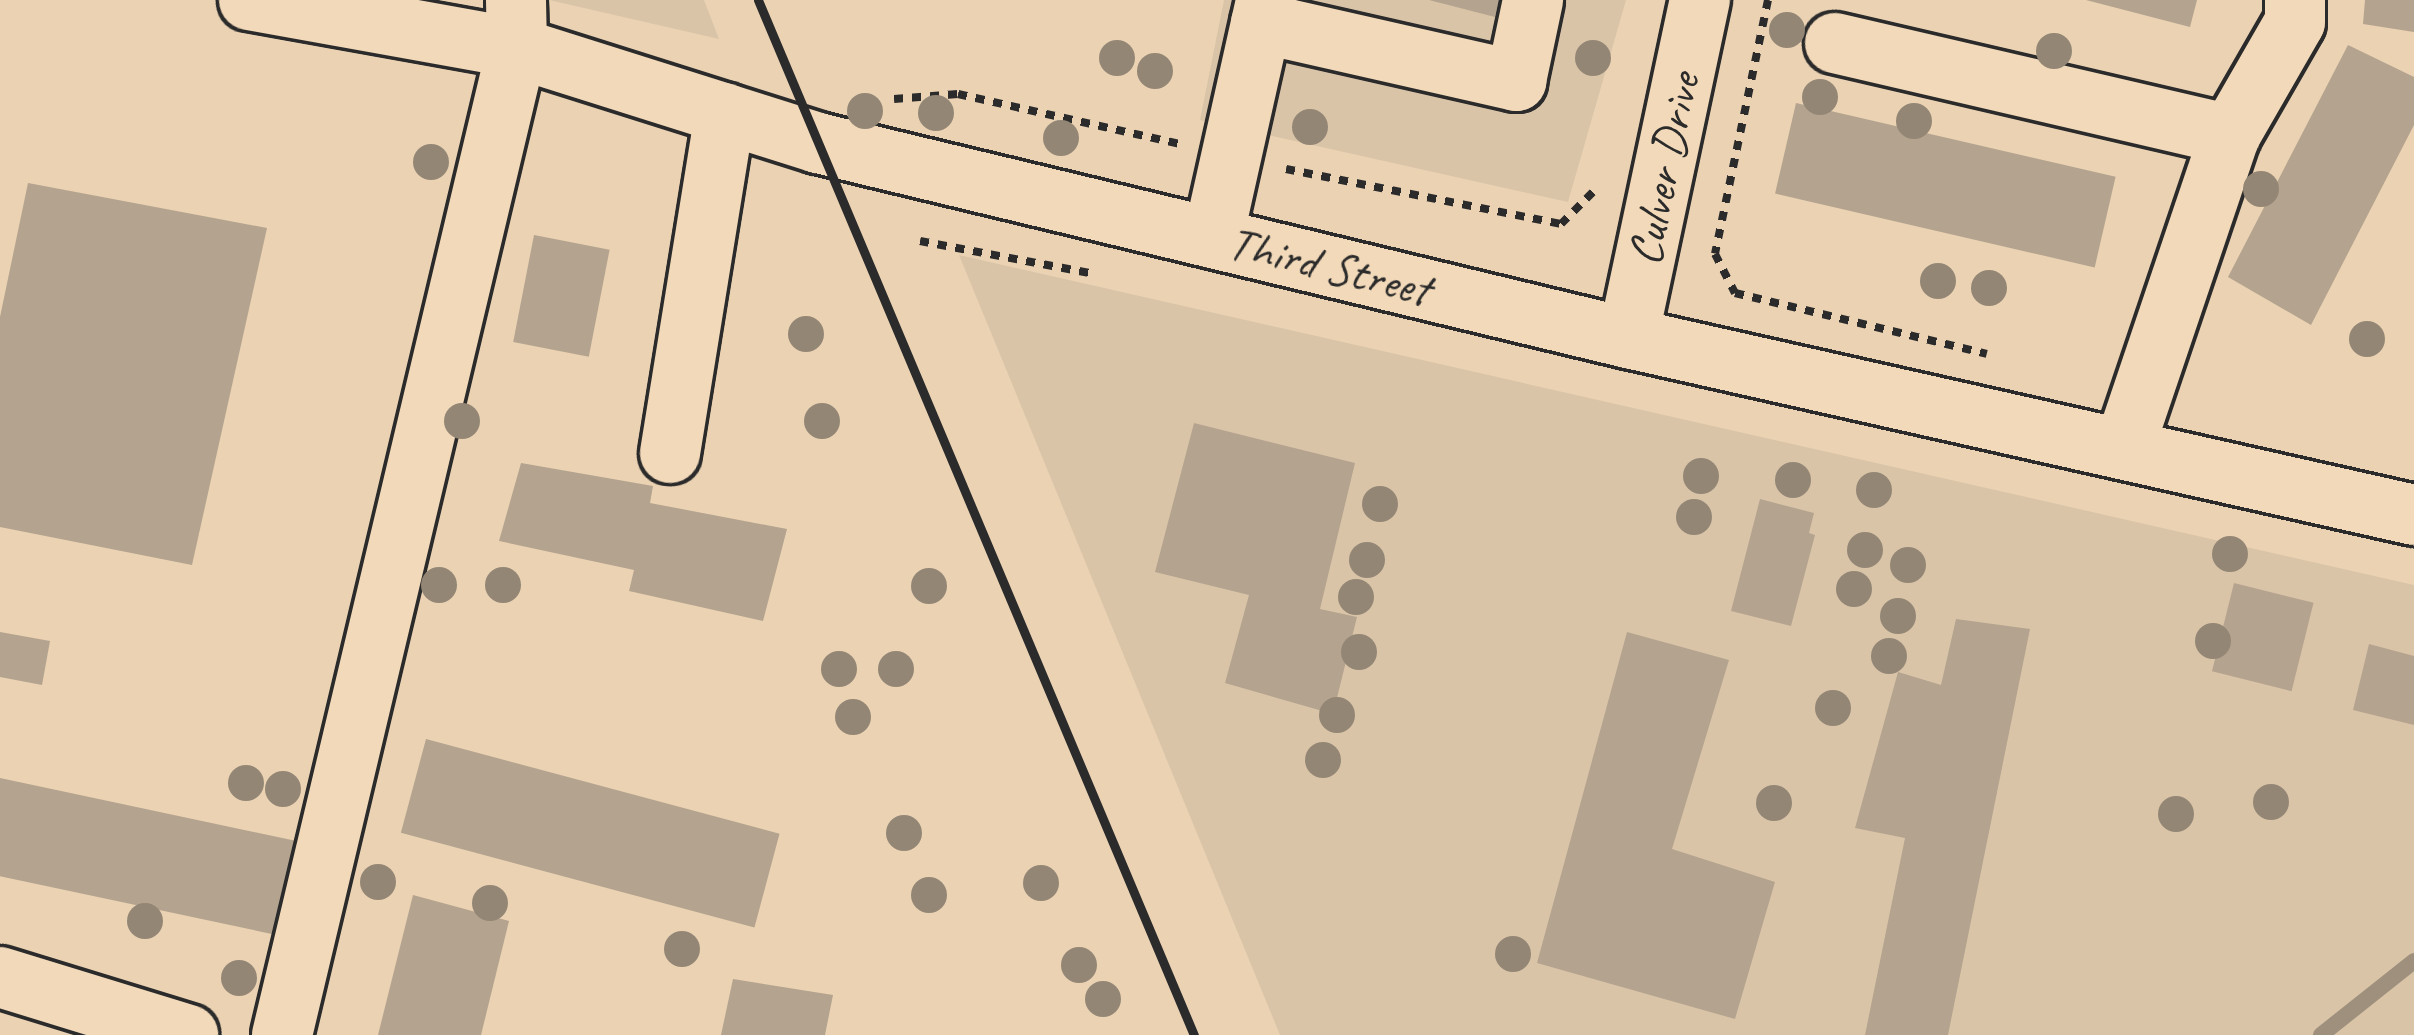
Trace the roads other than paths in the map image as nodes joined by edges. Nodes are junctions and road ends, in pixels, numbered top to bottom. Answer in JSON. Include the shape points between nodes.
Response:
{"nodes":[{"id":1,"x":250,"y":0,"type":"edge"},
{"id":2,"x":1533,"y":0,"type":"edge"},
{"id":3,"x":1700,"y":0,"type":"edge"},
{"id":4,"x":2295,"y":0,"type":"edge"},
{"id":5,"x":1263,"y":12,"type":"edge"},
{"id":6,"x":517,"y":24,"type":"edge"},
{"id":7,"x":1835,"y":43,"type":"dead end"},
{"id":8,"x":725,"y":113,"type":"junction"},
{"id":9,"x":2230,"y":136,"type":"junction"},
{"id":10,"x":1213,"y":238,"type":"junction"},
{"id":11,"x":1628,"y":338,"type":"junction"},
{"id":12,"x":2124,"y":448,"type":"junction"},
{"id":13,"x":670,"y":454,"type":"dead end"},
{"id":14,"x":2414,"y":515,"type":"edge"},
{"id":15,"x":0,"y":977,"type":"edge"},
{"id":16,"x":188,"y":1035,"type":"edge"},
{"id":17,"x":281,"y":1035,"type":"edge"}],
"edges":[{"from":1,"to":6,"type":"street","name":"Third Street"},
{"from":2,"to":5,"type":"street","via":[[1516,81]]},
{"from":3,"to":11,"type":"street","name":"Culver Drive"},
{"from":4,"to":9,"type":"street","via":[[2295,22]]},
{"from":5,"to":10,"type":"street"},
{"from":6,"to":8,"type":"street","name":"Third Street"},
{"from":6,"to":17,"type":"street"},
{"from":7,"to":9,"type":"street"},
{"from":8,"to":10,"type":"street","name":"Third Street"},
{"from":8,"to":13,"type":"street"},
{"from":9,"to":12,"type":"street"},
{"from":10,"to":11,"type":"street","name":"Third Street"},
{"from":11,"to":12,"type":"street","name":"Third Street"},
{"from":12,"to":14,"type":"street","name":"Third Street"},
{"from":15,"to":16,"type":"street"}]}
